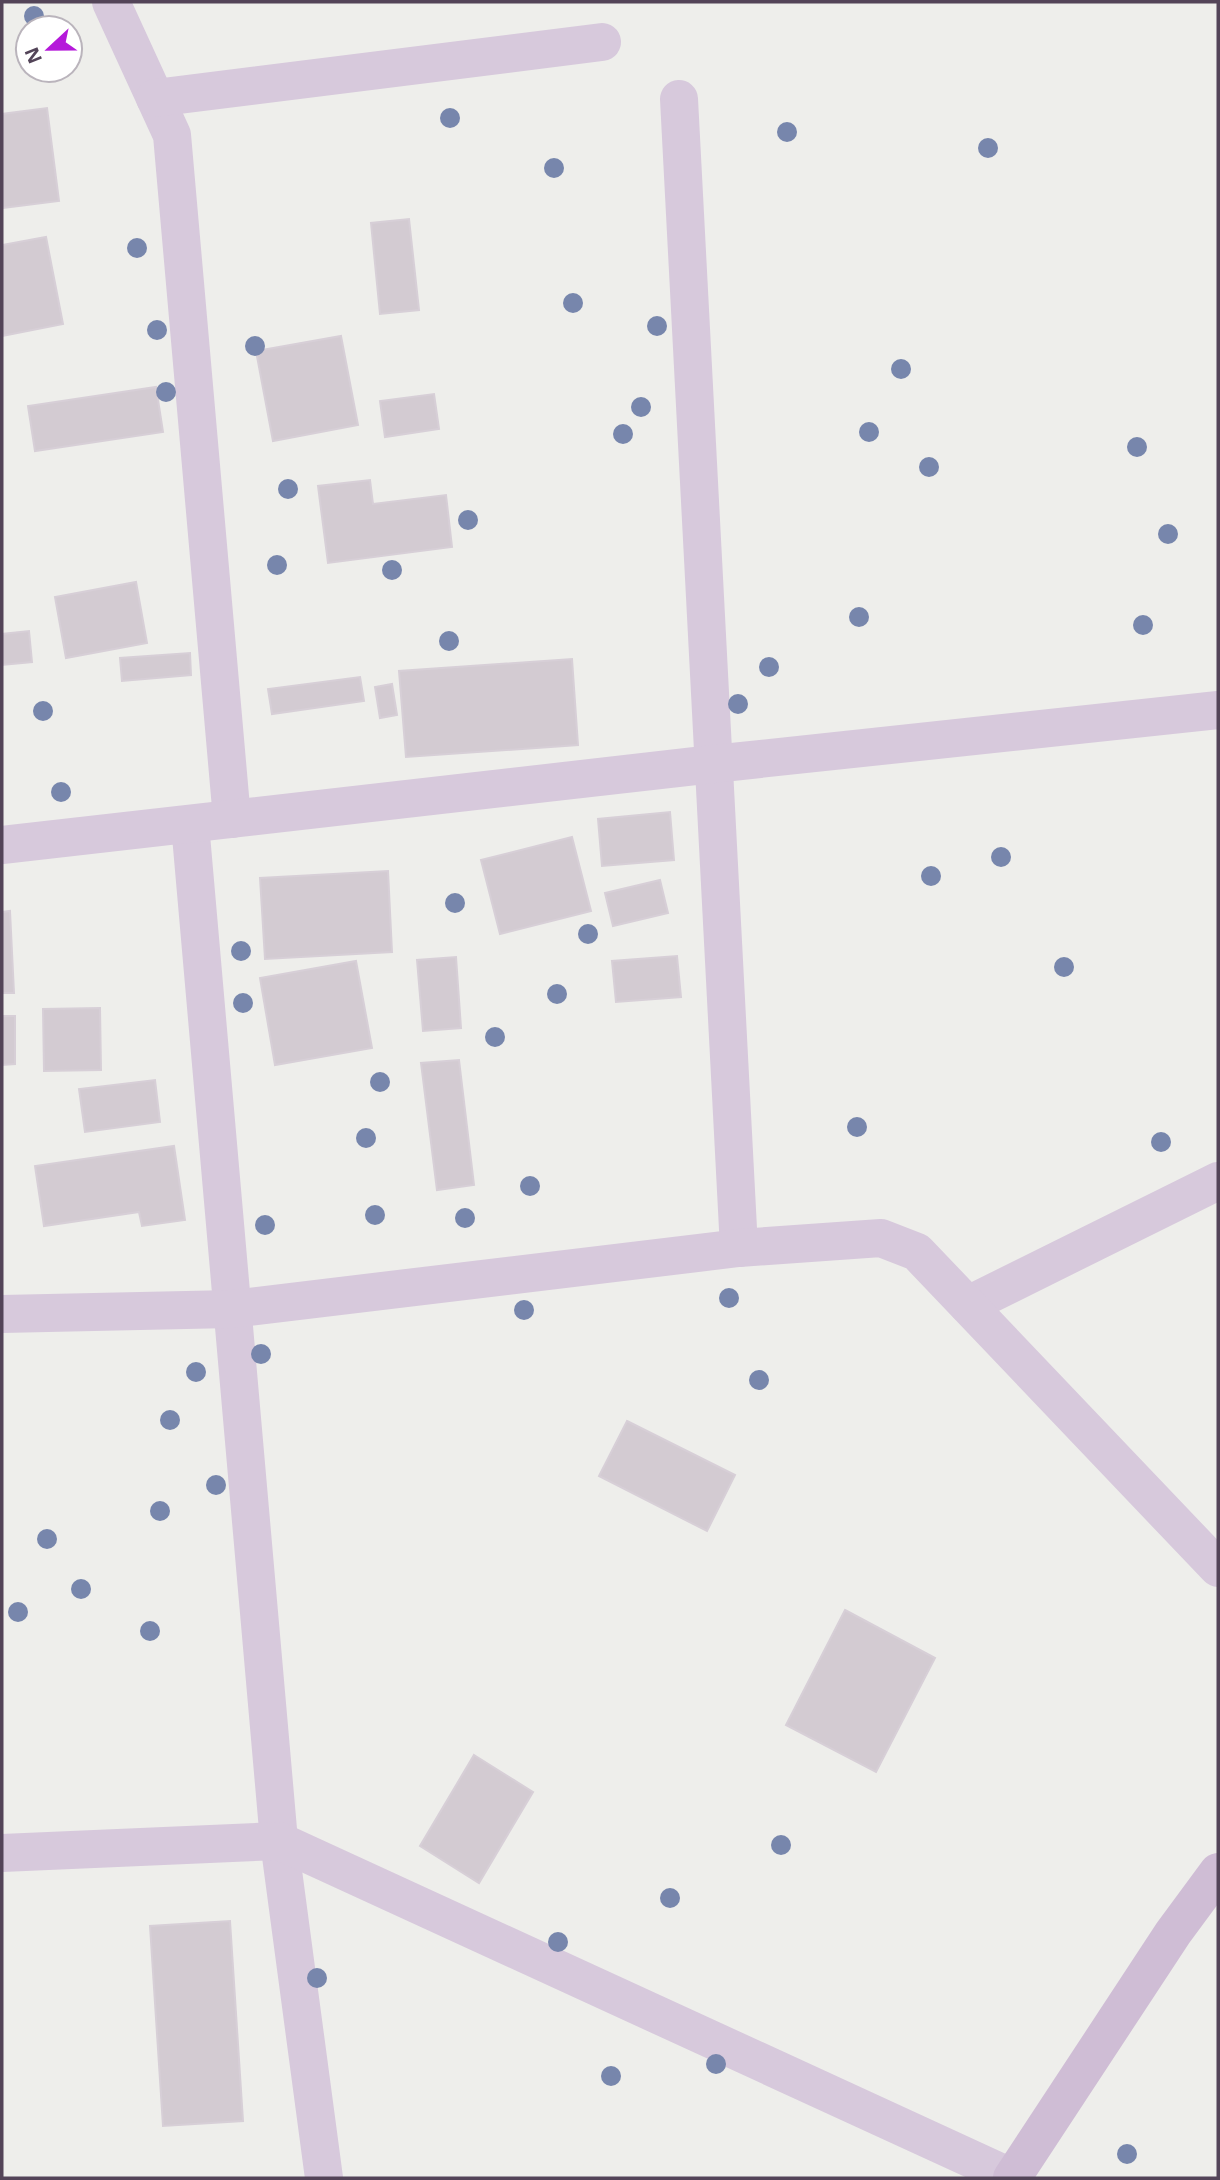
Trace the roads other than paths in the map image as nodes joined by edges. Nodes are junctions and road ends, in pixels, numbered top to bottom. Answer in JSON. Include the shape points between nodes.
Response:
{"nodes":[{"id":1,"x":111,"y":2,"type":"edge"},
{"id":2,"x":602,"y":42,"type":"dead end"},
{"id":3,"x":155,"y":98,"type":"junction"},
{"id":4,"x":679,"y":99,"type":"dead end"},
{"id":5,"x":1218,"y":710,"type":"edge"},
{"id":6,"x":713,"y":764,"type":"junction"},
{"id":7,"x":232,"y":819,"type":"junction"},
{"id":8,"x":190,"y":824,"type":"junction"},
{"id":9,"x":2,"y":845,"type":"edge"},
{"id":10,"x":1218,"y":1181,"type":"edge"},
{"id":11,"x":740,"y":1248,"type":"junction"},
{"id":12,"x":968,"y":1305,"type":"junction"},
{"id":13,"x":232,"y":1309,"type":"junction"},
{"id":14,"x":2,"y":1314,"type":"edge"},
{"id":15,"x":1218,"y":1568,"type":"edge"},
{"id":16,"x":279,"y":1841,"type":"junction"},
{"id":17,"x":2,"y":1853,"type":"edge"},
{"id":18,"x":1218,"y":1872,"type":"edge"},
{"id":19,"x":324,"y":2178,"type":"edge"},
{"id":20,"x":1012,"y":2178,"type":"edge"}],
"edges":[{"from":1,"to":3,"type":"street"},
{"from":2,"to":3,"type":"street"},
{"from":3,"to":7,"type":"street","via":[[172,135]]},
{"from":4,"to":6,"type":"street"},
{"from":5,"to":6,"type":"street"},
{"from":6,"to":7,"type":"street"},
{"from":6,"to":11,"type":"street"},
{"from":7,"to":8,"type":"street"},
{"from":8,"to":9,"type":"street"},
{"from":8,"to":13,"type":"street"},
{"from":10,"to":12,"type":"street"},
{"from":11,"to":12,"type":"street","via":[[881,1238],[917,1252]]},
{"from":11,"to":13,"type":"street"},
{"from":12,"to":15,"type":"street"},
{"from":13,"to":14,"type":"street"},
{"from":13,"to":16,"type":"street"},
{"from":16,"to":17,"type":"street"},
{"from":16,"to":19,"type":"street"},
{"from":16,"to":20,"type":"street"},
{"from":18,"to":20,"type":"main road"}]}
